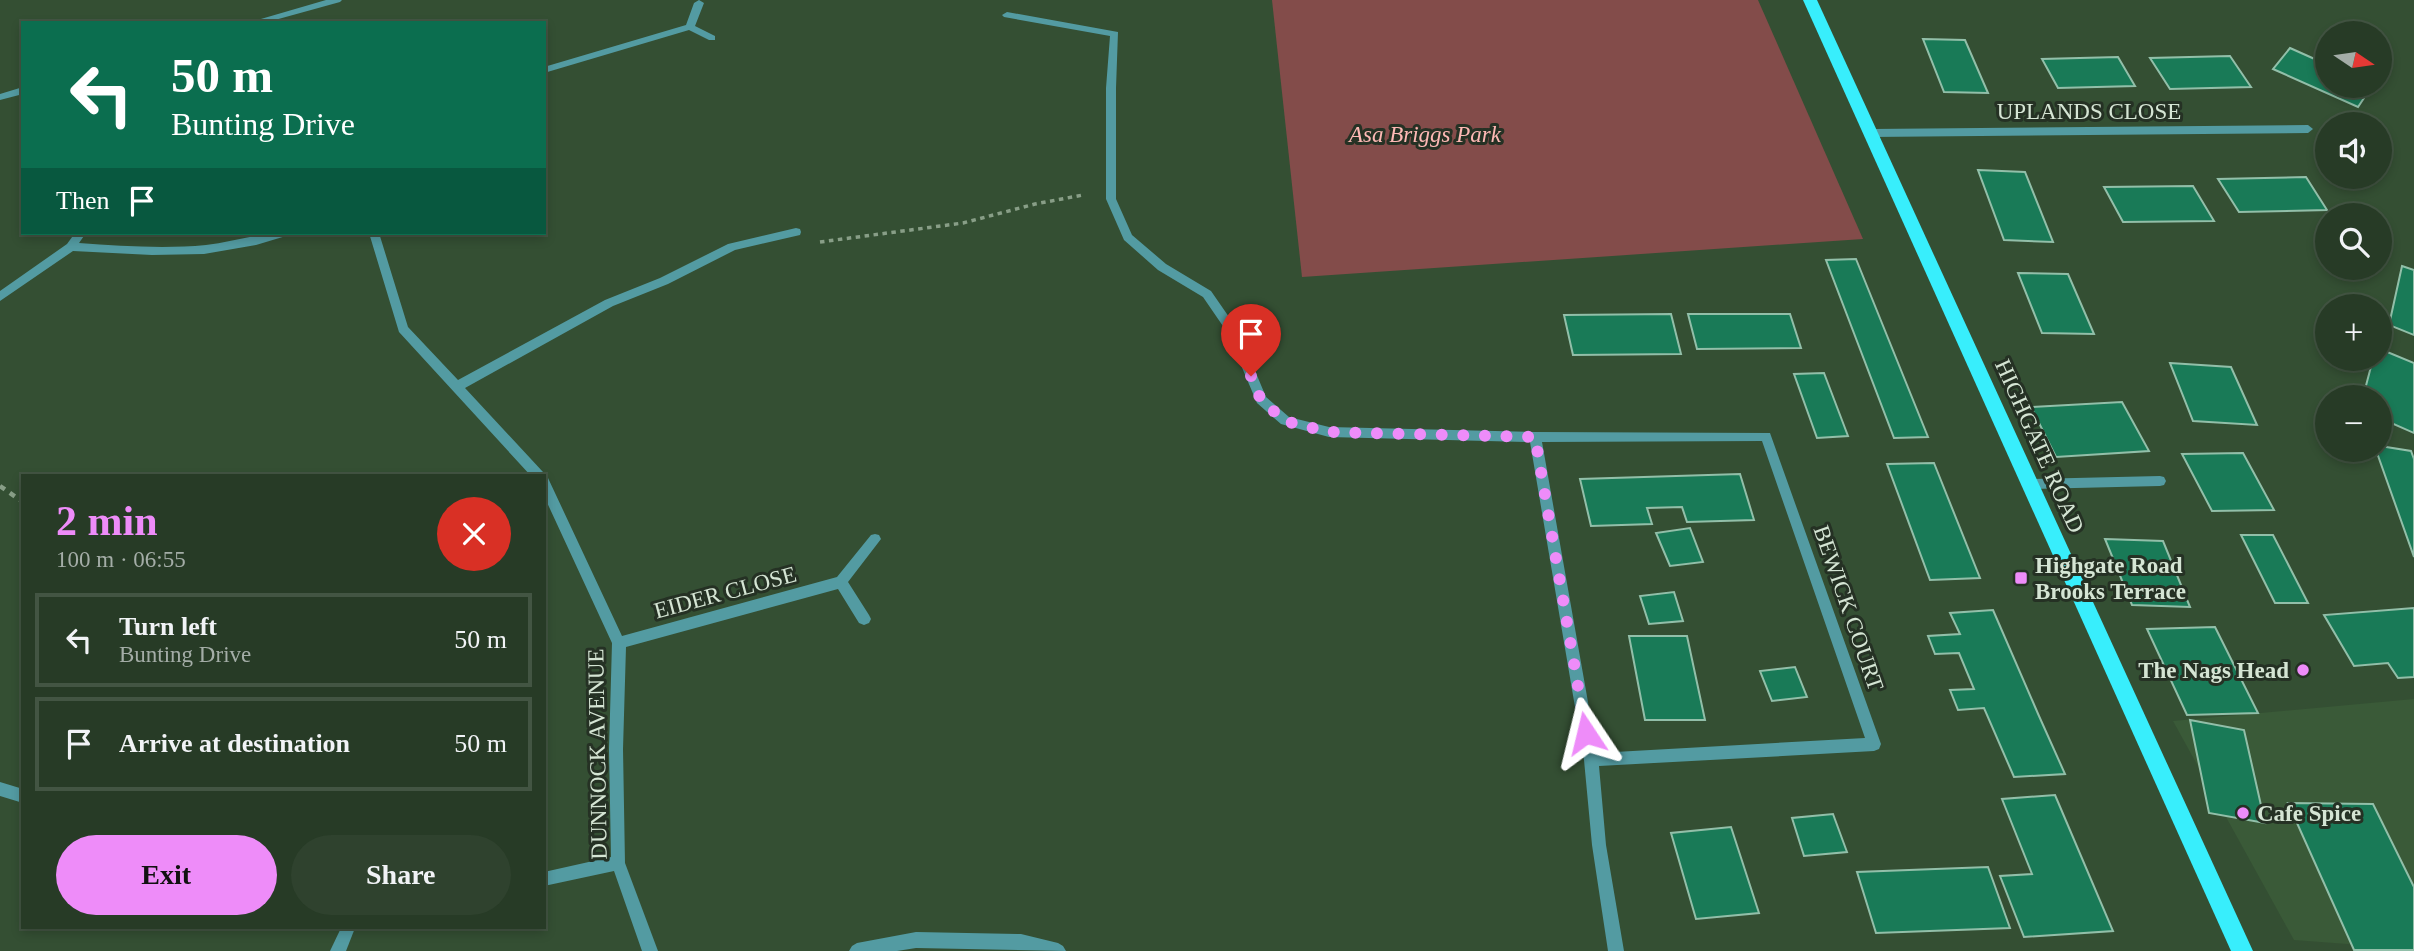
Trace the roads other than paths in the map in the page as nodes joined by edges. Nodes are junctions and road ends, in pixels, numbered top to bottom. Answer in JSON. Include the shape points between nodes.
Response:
{"nodes":[{"id":1,"x":337,"y":0,"type":"edge"},
{"id":2,"x":1810,"y":0,"type":"edge"},
{"id":3,"x":699,"y":3,"type":"dead end"},
{"id":4,"x":1006,"y":15,"type":"dead end"},
{"id":5,"x":259,"y":21,"type":"edge"},
{"id":6,"x":690,"y":27,"type":"junction"},
{"id":7,"x":712,"y":38,"type":"dead end"},
{"id":8,"x":546,"y":69,"type":"edge"},
{"id":9,"x":21,"y":91,"type":"edge"},
{"id":10,"x":0,"y":97,"type":"edge"},
{"id":11,"x":2308,"y":129,"type":"dead end"},
{"id":12,"x":1871,"y":133,"type":"junction"},
{"id":13,"x":796,"y":232,"type":"dead end"},
{"id":14,"x":79,"y":235,"type":"edge"},
{"id":15,"x":276,"y":235,"type":"edge"},
{"id":16,"x":375,"y":235,"type":"edge"},
{"id":17,"x":71,"y":247,"type":"junction"},
{"id":18,"x":0,"y":297,"type":"edge"},
{"id":19,"x":609,"y":303,"type":"joint"},
{"id":20,"x":458,"y":386,"type":"junction"},
{"id":21,"x":1535,"y":437,"type":"junction"},
{"id":22,"x":537,"y":474,"type":"edge"},
{"id":23,"x":2160,"y":481,"type":"dead end"},
{"id":24,"x":2030,"y":484,"type":"junction"},
{"id":25,"x":546,"y":486,"type":"edge"},
{"id":26,"x":875,"y":539,"type":"dead end"},
{"id":27,"x":841,"y":582,"type":"junction"},
{"id":28,"x":864,"y":619,"type":"dead end"},
{"id":29,"x":619,"y":643,"type":"junction"},
{"id":30,"x":1591,"y":760,"type":"junction"},
{"id":31,"x":0,"y":789,"type":"edge"},
{"id":32,"x":21,"y":795,"type":"edge"},
{"id":33,"x":618,"y":863,"type":"junction"},
{"id":34,"x":546,"y":879,"type":"edge"},
{"id":35,"x":348,"y":929,"type":"edge"},
{"id":36,"x":338,"y":951,"type":"edge"},
{"id":37,"x":650,"y":951,"type":"edge"},
{"id":38,"x":857,"y":951,"type":"edge"},
{"id":39,"x":1058,"y":951,"type":"edge"},
{"id":40,"x":1616,"y":951,"type":"edge"},
{"id":41,"x":2242,"y":951,"type":"edge"}],
"edges":[{"from":1,"to":5,"type":"street"},
{"from":2,"to":12,"type":"main road","name":"HIGHGATE ROAD"},
{"from":3,"to":6,"type":"street"},
{"from":4,"to":21,"type":"street","via":[[1115,34],[1111,199],[1128,237],[1162,267],[1207,295],[1231,330],[1261,400],[1285,421],[1329,432]]},
{"from":6,"to":7,"type":"street"},
{"from":6,"to":8,"type":"street"},
{"from":9,"to":10,"type":"street"},
{"from":11,"to":12,"type":"street","name":"UPLANDS CLOSE"},
{"from":12,"to":24,"type":"main road","name":"HIGHGATE ROAD"},
{"from":13,"to":19,"type":"street","via":[[732,247]]},
{"from":14,"to":17,"type":"street"},
{"from":15,"to":17,"type":"street","via":[[250,244],[179,253]]},
{"from":16,"to":20,"type":"street","via":[[403,329]]},
{"from":17,"to":18,"type":"street"},
{"from":19,"to":20,"type":"street"},
{"from":20,"to":22,"type":"street"},
{"from":21,"to":30,"type":"street"},
{"from":21,"to":30,"type":"street","name":"BEWICK COURT","via":[[1766,436],[1874,744]]},
{"from":23,"to":24,"type":"street"},
{"from":24,"to":41,"type":"main road","name":"HIGHGATE ROAD"},
{"from":25,"to":29,"type":"street","name":"DUNNOCK AVENUE"},
{"from":26,"to":27,"type":"street"},
{"from":27,"to":28,"type":"street"},
{"from":27,"to":29,"type":"street","name":"EIDER CLOSE"},
{"from":29,"to":33,"type":"street","name":"DUNNOCK AVENUE"},
{"from":30,"to":40,"type":"street"},
{"from":31,"to":32,"type":"street"},
{"from":33,"to":34,"type":"street"},
{"from":33,"to":37,"type":"street","name":"DUNNOCK AVENUE"},
{"from":35,"to":36,"type":"street"},
{"from":38,"to":39,"type":"street","via":[[916,940],[1021,943]]}]}
